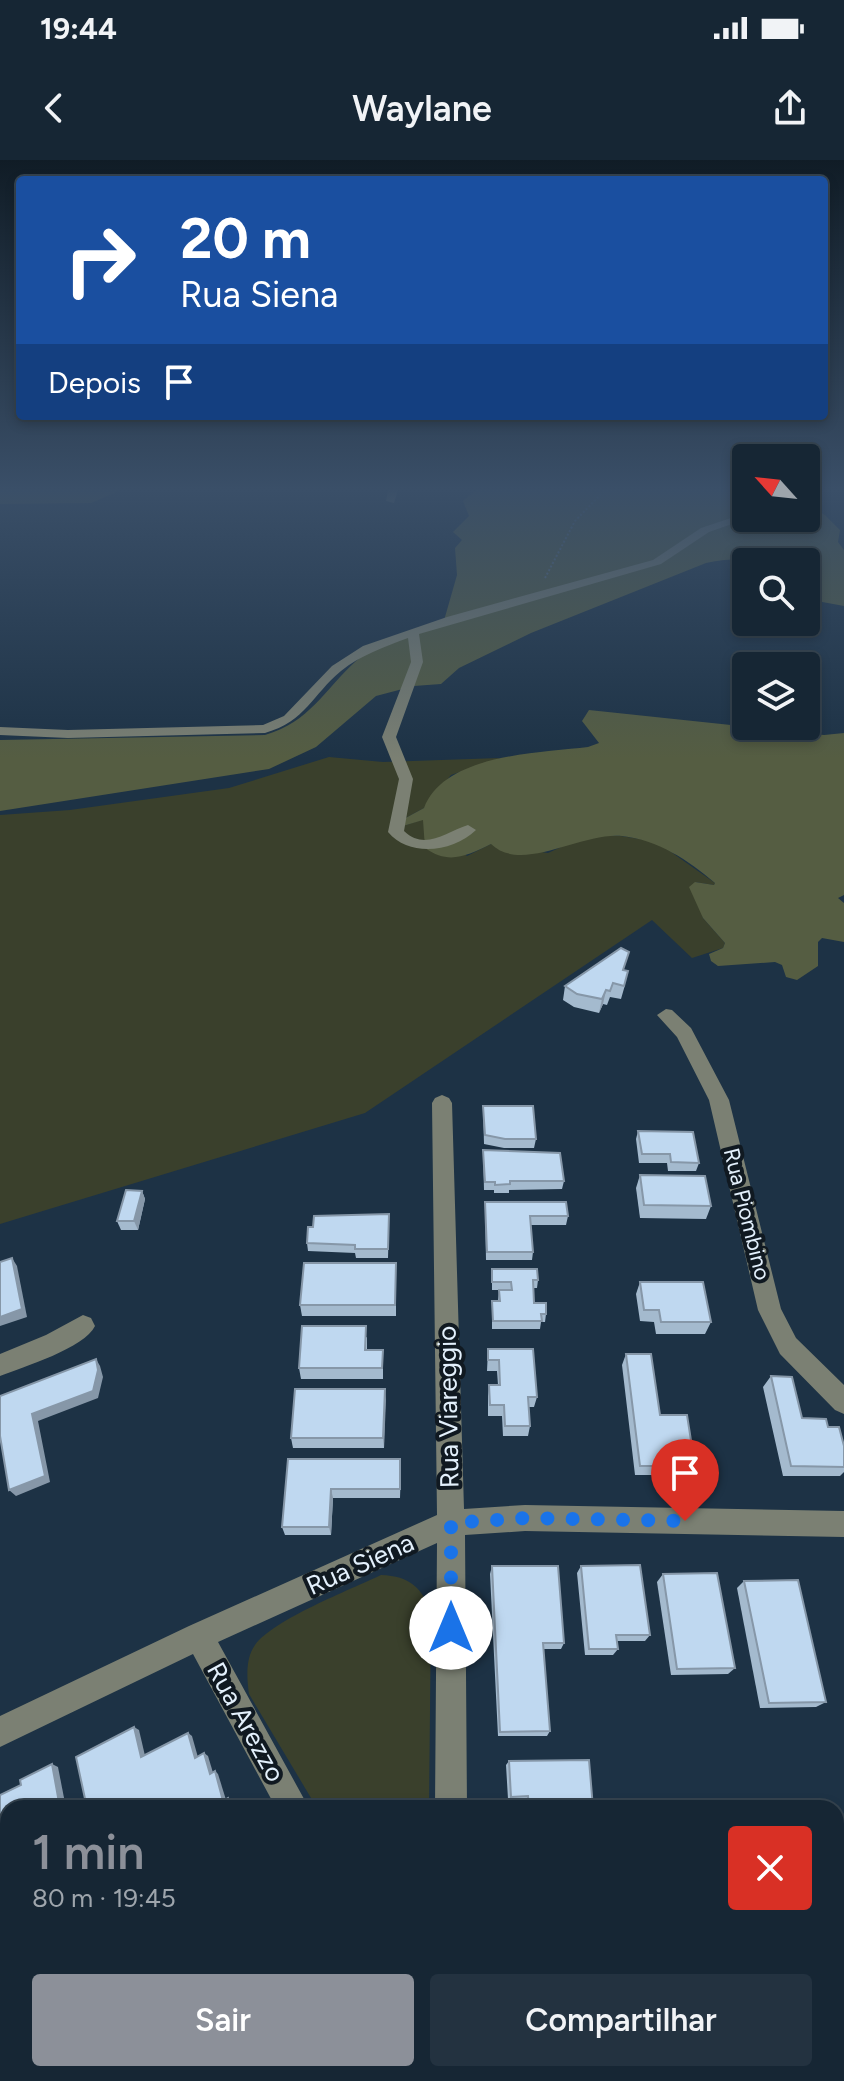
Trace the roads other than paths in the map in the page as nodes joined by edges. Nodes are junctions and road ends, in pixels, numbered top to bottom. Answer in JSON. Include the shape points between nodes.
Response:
{"nodes":[{"id":1,"x":596,"y":580,"type":"edge"},
{"id":2,"x":413,"y":631,"type":"junction"},
{"id":3,"x":0,"y":731,"type":"edge"},
{"id":4,"x":468,"y":830,"type":"dead end"},
{"id":5,"x":666,"y":1015,"type":"dead end"},
{"id":6,"x":442,"y":1103,"type":"dead end"},
{"id":7,"x":83,"y":1326,"type":"dead end"},
{"id":8,"x":0,"y":1365,"type":"edge"},
{"id":9,"x":844,"y":1402,"type":"edge"},
{"id":10,"x":451,"y":1523,"type":"junction"},
{"id":11,"x":844,"y":1524,"type":"edge"},
{"id":12,"x":199,"y":1636,"type":"junction"},
{"id":13,"x":0,"y":1732,"type":"edge"},
{"id":14,"x":289,"y":1800,"type":"edge"},
{"id":15,"x":451,"y":1800,"type":"edge"}],
"edges":[{"from":1,"to":2,"type":"street"},
{"from":2,"to":3,"type":"street","via":[[356,654],[289,719],[265,729]]},
{"from":2,"to":4,"type":"street","via":[[415,673],[389,737],[406,775],[396,832],[412,843],[432,846]]},
{"from":5,"to":9,"type":"street","name":"Rua Piombino","via":[[684,1033],[719,1100],[770,1310],[788,1346]]},
{"from":6,"to":10,"type":"street","name":"Rua Viareggio"},
{"from":7,"to":8,"type":"street"},
{"from":10,"to":11,"type":"street","name":"Rua Siena","via":[[525,1518]]},
{"from":10,"to":12,"type":"street","name":"Rua Siena"},
{"from":10,"to":15,"type":"street","name":"Rua Viareggio"},
{"from":12,"to":13,"type":"street","name":"Rua Siena"},
{"from":12,"to":14,"type":"street","name":"Rua Arezzo"}]}
